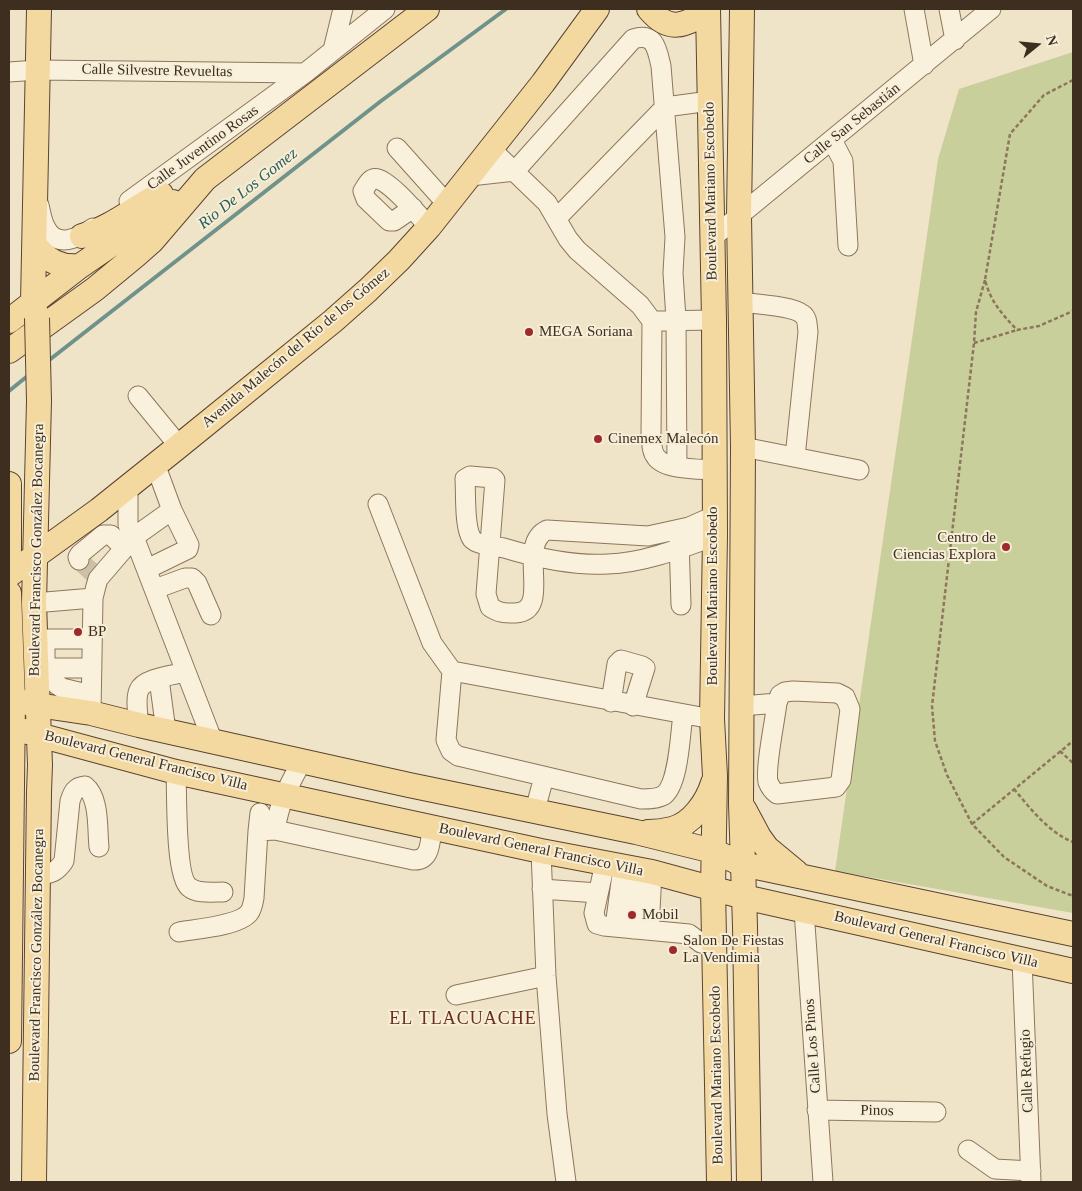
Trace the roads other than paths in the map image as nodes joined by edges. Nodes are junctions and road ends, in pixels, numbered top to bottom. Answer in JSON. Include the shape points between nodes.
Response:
{"nodes":[{"id":1,"x":39,"y":9,"type":"edge"},
{"id":2,"x":343,"y":9,"type":"edge"},
{"id":3,"x":427,"y":9,"type":"edge"},
{"id":4,"x":597,"y":9,"type":"edge"},
{"id":5,"x":612,"y":9,"type":"edge"},
{"id":6,"x":649,"y":9,"type":"edge"},
{"id":7,"x":742,"y":9,"type":"edge"},
{"id":8,"x":914,"y":9,"type":"edge"},
{"id":9,"x":949,"y":9,"type":"edge"},
{"id":10,"x":991,"y":9,"type":"edge"},
{"id":11,"x":708,"y":10,"type":"edge"},
{"id":12,"x":375,"y":12,"type":"edge"},
{"id":13,"x":955,"y":40,"type":"junction"},
{"id":14,"x":333,"y":50,"type":"junction"},
{"id":15,"x":924,"y":65,"type":"junction"},
{"id":16,"x":38,"y":70,"type":"junction"},
{"id":17,"x":9,"y":72,"type":"edge"},
{"id":18,"x":305,"y":73,"type":"junction"},
{"id":19,"x":543,"y":83,"type":"junction"},
{"id":20,"x":710,"y":101,"type":"junction"},
{"id":21,"x":665,"y":107,"type":"junction"},
{"id":22,"x":832,"y":140,"type":"junction"},
{"id":23,"x":397,"y":148,"type":"dead end"},
{"id":24,"x":491,"y":149,"type":"junction"},
{"id":25,"x":515,"y":171,"type":"junction"},
{"id":26,"x":470,"y":176,"type":"junction"},
{"id":27,"x":205,"y":179,"type":"junction"},
{"id":28,"x":35,"y":192,"type":"junction"},
{"id":29,"x":447,"y":204,"type":"junction"},
{"id":30,"x":413,"y":208,"type":"dead end"},
{"id":31,"x":739,"y":216,"type":"junction"},
{"id":32,"x":557,"y":218,"type":"junction"},
{"id":33,"x":429,"y":227,"type":"junction"},
{"id":34,"x":82,"y":236,"type":"junction"},
{"id":35,"x":712,"y":238,"type":"junction"},
{"id":36,"x":35,"y":245,"type":"junction"},
{"id":37,"x":848,"y":246,"type":"dead end"},
{"id":38,"x":80,"y":266,"type":"junction"},
{"id":39,"x":740,"y":302,"type":"junction"},
{"id":40,"x":35,"y":310,"type":"junction"},
{"id":41,"x":676,"y":319,"type":"junction"},
{"id":42,"x":714,"y":320,"type":"junction"},
{"id":43,"x":9,"y":321,"type":"edge"},
{"id":44,"x":652,"y":321,"type":"junction"},
{"id":45,"x":741,"y":337,"type":"junction"},
{"id":46,"x":9,"y":351,"type":"edge"},
{"id":47,"x":138,"y":396,"type":"dead end"},
{"id":48,"x":179,"y":446,"type":"junction"},
{"id":49,"x":743,"y":447,"type":"junction"},
{"id":50,"x":796,"y":457,"type":"junction"},
{"id":51,"x":155,"y":464,"type":"junction"},
{"id":52,"x":677,"y":467,"type":"junction"},
{"id":53,"x":714,"y":470,"type":"junction"},
{"id":54,"x":859,"y":470,"type":"dead end"},
{"id":55,"x":9,"y":484,"type":"edge"},
{"id":56,"x":128,"y":486,"type":"junction"},
{"id":57,"x":9,"y":502,"type":"edge"},
{"id":58,"x":378,"y":504,"type":"dead end"},
{"id":59,"x":99,"y":510,"type":"junction"},
{"id":60,"x":172,"y":510,"type":"junction"},
{"id":61,"x":9,"y":526,"type":"edge"},
{"id":62,"x":714,"y":526,"type":"junction"},
{"id":63,"x":678,"y":530,"type":"junction"},
{"id":64,"x":128,"y":536,"type":"junction"},
{"id":65,"x":648,"y":536,"type":"junction"},
{"id":66,"x":679,"y":549,"type":"junction"},
{"id":67,"x":9,"y":550,"type":"edge"},
{"id":68,"x":34,"y":556,"type":"junction"},
{"id":69,"x":533,"y":556,"type":"junction"},
{"id":70,"x":646,"y":558,"type":"junction"},
{"id":71,"x":147,"y":569,"type":"junction"},
{"id":72,"x":90,"y":571,"type":"junction"},
{"id":73,"x":9,"y":576,"type":"edge"},
{"id":74,"x":155,"y":589,"type":"junction"},
{"id":75,"x":9,"y":593,"type":"edge"},
{"id":76,"x":93,"y":598,"type":"junction"},
{"id":77,"x":38,"y":602,"type":"junction"},
{"id":78,"x":681,"y":605,"type":"dead end"},
{"id":79,"x":211,"y":615,"type":"dead end"},
{"id":80,"x":40,"y":639,"type":"junction"},
{"id":81,"x":92,"y":639,"type":"junction"},
{"id":82,"x":49,"y":668,"type":"junction"},
{"id":83,"x":92,"y":668,"type":"junction"},
{"id":84,"x":452,"y":671,"type":"junction"},
{"id":85,"x":183,"y":672,"type":"junction"},
{"id":86,"x":159,"y":679,"type":"junction"},
{"id":87,"x":11,"y":699,"type":"edge"},
{"id":88,"x":611,"y":702,"type":"junction"},
{"id":89,"x":777,"y":703,"type":"junction"},
{"id":90,"x":91,"y":704,"type":"junction"},
{"id":91,"x":37,"y":705,"type":"junction"},
{"id":92,"x":633,"y":706,"type":"junction"},
{"id":93,"x":742,"y":706,"type":"junction"},
{"id":94,"x":683,"y":715,"type":"junction"},
{"id":95,"x":712,"y":720,"type":"junction"},
{"id":96,"x":138,"y":725,"type":"junction"},
{"id":97,"x":10,"y":728,"type":"edge"},
{"id":98,"x":166,"y":731,"type":"junction"},
{"id":99,"x":38,"y":735,"type":"junction"},
{"id":100,"x":206,"y":740,"type":"junction"},
{"id":101,"x":70,"y":743,"type":"junction"},
{"id":102,"x":302,"y":761,"type":"junction"},
{"id":103,"x":40,"y":764,"type":"junction"},
{"id":104,"x":176,"y":772,"type":"junction"},
{"id":105,"x":715,"y":776,"type":"junction"},
{"id":106,"x":544,"y":777,"type":"junction"},
{"id":107,"x":284,"y":794,"type":"junction"},
{"id":108,"x":741,"y":804,"type":"junction"},
{"id":109,"x":535,"y":810,"type":"junction"},
{"id":110,"x":264,"y":825,"type":"junction"},
{"id":111,"x":432,"y":828,"type":"junction"},
{"id":112,"x":636,"y":832,"type":"junction"},
{"id":113,"x":99,"y":847,"type":"dead end"},
{"id":114,"x":541,"y":851,"type":"junction"},
{"id":115,"x":713,"y":852,"type":"junction"},
{"id":116,"x":742,"y":864,"type":"junction"},
{"id":117,"x":639,"y":870,"type":"junction"},
{"id":118,"x":800,"y":875,"type":"junction"},
{"id":119,"x":38,"y":876,"type":"junction"},
{"id":120,"x":542,"y":889,"type":"junction"},
{"id":121,"x":713,"y":889,"type":"junction"},
{"id":122,"x":223,"y":892,"type":"dead end"},
{"id":123,"x":598,"y":893,"type":"junction"},
{"id":124,"x":744,"y":897,"type":"junction"},
{"id":125,"x":804,"y":910,"type":"junction"},
{"id":126,"x":632,"y":929,"type":"junction"},
{"id":127,"x":179,"y":932,"type":"dead end"},
{"id":128,"x":1073,"y":934,"type":"edge"},
{"id":129,"x":715,"y":940,"type":"junction"},
{"id":130,"x":1022,"y":960,"type":"junction"},
{"id":131,"x":1073,"y":971,"type":"edge"},
{"id":132,"x":546,"y":976,"type":"junction"},
{"id":133,"x":9,"y":977,"type":"edge"},
{"id":134,"x":456,"y":995,"type":"dead end"},
{"id":135,"x":9,"y":1041,"type":"edge"},
{"id":136,"x":817,"y":1110,"type":"junction"},
{"id":137,"x":936,"y":1112,"type":"dead end"},
{"id":138,"x":968,"y":1150,"type":"dead end"},
{"id":139,"x":1031,"y":1177,"type":"edge"},
{"id":140,"x":34,"y":1182,"type":"edge"},
{"id":141,"x":566,"y":1182,"type":"edge"},
{"id":142,"x":719,"y":1182,"type":"edge"},
{"id":143,"x":749,"y":1182,"type":"edge"},
{"id":144,"x":822,"y":1182,"type":"edge"}],
"edges":[{"from":1,"to":16,"type":"main road","name":"Boulevard Francisco González Bocanegra"},
{"from":2,"to":14,"type":"street"},
{"from":3,"to":27,"type":"main road"},
{"from":4,"to":19,"type":"main road","name":"Avenida Malecón del Río de los Gómez"},
{"from":5,"to":19,"type":"main road"},
{"from":6,"to":11,"type":"main road","via":[[672,25],[690,21]]},
{"from":7,"to":31,"type":"main road","name":"Boulevard Mariano Escobedo"},
{"from":8,"to":15,"type":"street"},
{"from":9,"to":13,"type":"street"},
{"from":10,"to":13,"type":"street","name":"Calle San Sebastián"},
{"from":11,"to":20,"type":"main road","name":"Boulevard Mariano Escobedo"},
{"from":12,"to":14,"type":"street","name":"Calle Juventino Rosas"},
{"from":13,"to":15,"type":"street","name":"Calle San Sebastián"},
{"from":14,"to":18,"type":"street","name":"Calle Juventino Rosas"},
{"from":15,"to":22,"type":"street","name":"Calle San Sebastián"},
{"from":16,"to":17,"type":"street","name":"Calle Silvestre Revueltas"},
{"from":16,"to":18,"type":"street","name":"Calle Silvestre Revueltas"},
{"from":16,"to":28,"type":"main road","name":"Boulevard Francisco González Bocanegra"},
{"from":18,"to":34,"type":"street","name":"Calle Juventino Rosas"},
{"from":19,"to":24,"type":"main road","name":"Avenida Malecón del Río de los Gómez"},
{"from":20,"to":21,"type":"street"},
{"from":20,"to":35,"type":"main road","name":"Boulevard Mariano Escobedo"},
{"from":21,"to":25,"type":"street","via":[[658,51],[648,38],[633,39]]},
{"from":21,"to":32,"type":"street"},
{"from":21,"to":41,"type":"street","via":[[675,238]]},
{"from":22,"to":31,"type":"street","name":"Calle San Sebastián"},
{"from":22,"to":37,"type":"street","via":[[843,161]]},
{"from":23,"to":29,"type":"street"},
{"from":24,"to":25,"type":"street"},
{"from":24,"to":26,"type":"main road","name":"Avenida Malecón del Río de los Gómez"},
{"from":25,"to":26,"type":"street"},
{"from":25,"to":32,"type":"street","via":[[547,203]]},
{"from":26,"to":29,"type":"main road","name":"Avenida Malecón del Río de los Gómez"},
{"from":27,"to":34,"type":"main road","via":[[164,192],[114,223]]},
{"from":27,"to":38,"type":"main road"},
{"from":27,"to":46,"type":"main road","via":[[136,256]]},
{"from":28,"to":34,"type":"street","name":"Calle Juventino Rosas","via":[[45,228],[51,237],[60,241]]},
{"from":28,"to":36,"type":"main road","name":"Boulevard Francisco González Bocanegra"},
{"from":29,"to":33,"type":"main road","name":"Avenida Malecón del Río de los Gómez"},
{"from":30,"to":33,"type":"street"},
{"from":31,"to":35,"type":"street","name":"Calle San Sebastián"},
{"from":31,"to":39,"type":"main road","name":"Boulevard Mariano Escobedo"},
{"from":32,"to":44,"type":"street","via":[[578,250],[640,305]]},
{"from":33,"to":48,"type":"main road","name":"Avenida Malecón del Río de los Gómez","via":[[368,290]]},
{"from":35,"to":42,"type":"main road","name":"Boulevard Mariano Escobedo"},
{"from":36,"to":38,"type":"main road","via":[[54,263]]},
{"from":36,"to":40,"type":"main road","name":"Boulevard Francisco González Bocanegra"},
{"from":38,"to":40,"type":"main road"},
{"from":39,"to":45,"type":"main road","name":"Boulevard Mariano Escobedo"},
{"from":39,"to":50,"type":"street","via":[[792,310],[807,320]]},
{"from":40,"to":43,"type":"main road"},
{"from":40,"to":68,"type":"main road","name":"Boulevard Francisco González Bocanegra","bridge":true,"via":[[39,401]]},
{"from":41,"to":42,"type":"street"},
{"from":41,"to":44,"type":"street"},
{"from":41,"to":52,"type":"street"},
{"from":42,"to":45,"type":"main road","via":[[727,322]]},
{"from":42,"to":53,"type":"main road","name":"Boulevard Mariano Escobedo"},
{"from":44,"to":52,"type":"street","via":[[652,447],[656,458]]},
{"from":45,"to":49,"type":"main road","name":"Boulevard Mariano Escobedo"},
{"from":47,"to":48,"type":"street"},
{"from":48,"to":51,"type":"main road","name":"Avenida Malecón del Río de los Gómez"},
{"from":49,"to":50,"type":"street"},
{"from":49,"to":93,"type":"main road","name":"Boulevard Mariano Escobedo"},
{"from":50,"to":54,"type":"street"},
{"from":51,"to":56,"type":"main road","name":"Avenida Malecón del Río de los Gómez"},
{"from":51,"to":60,"type":"street"},
{"from":52,"to":53,"type":"street"},
{"from":53,"to":62,"type":"main road","name":"Boulevard Mariano Escobedo"},
{"from":55,"to":57,"type":"main road","name":"Boulevard Francisco González Bocanegra"},
{"from":56,"to":59,"type":"main road","name":"Avenida Malecón del Río de los Gómez"},
{"from":56,"to":64,"type":"street"},
{"from":57,"to":61,"type":"main road","name":"Boulevard Francisco González Bocanegra"},
{"from":58,"to":84,"type":"street","via":[[432,643]]},
{"from":59,"to":64,"type":"street"},
{"from":59,"to":68,"type":"main road","name":"Avenida Malecón del Río de los Gómez"},
{"from":60,"to":64,"type":"street"},
{"from":60,"to":71,"type":"street","via":[[188,549]]},
{"from":61,"to":67,"type":"main road","name":"Boulevard Francisco González Bocanegra"},
{"from":62,"to":63,"type":"street"},
{"from":62,"to":66,"type":"street"},
{"from":62,"to":95,"type":"main road","name":"Boulevard Mariano Escobedo"},
{"from":63,"to":65,"type":"street"},
{"from":63,"to":66,"type":"street"},
{"from":64,"to":71,"type":"street"},
{"from":64,"to":72,"type":"street"},
{"from":64,"to":72,"type":"street","via":[[103,535],[80,554],[78,557]]},
{"from":65,"to":69,"type":"street","via":[[547,530],[538,536]]},
{"from":65,"to":70,"type":"street"},
{"from":66,"to":70,"type":"street"},
{"from":66,"to":78,"type":"street"},
{"from":68,"to":73,"type":"main road","name":"Avenida Malecón del Río de los Gómez"},
{"from":68,"to":77,"type":"main road","name":"Boulevard Francisco González Bocanegra"},
{"from":69,"to":69,"type":"street","via":[[489,544],[486,594],[490,607],[501,614],[523,612],[530,607],[533,600]]},
{"from":69,"to":70,"type":"street","via":[[602,564]]},
{"from":71,"to":74,"type":"street"},
{"from":72,"to":76,"type":"street"},
{"from":74,"to":79,"type":"street","via":[[192,578]]},
{"from":74,"to":85,"type":"street"},
{"from":75,"to":87,"type":"main road","name":"Boulevard Francisco González Bocanegra"},
{"from":76,"to":77,"type":"street"},
{"from":76,"to":81,"type":"street"},
{"from":77,"to":80,"type":"main road","name":"Boulevard Francisco González Bocanegra"},
{"from":80,"to":81,"type":"street"},
{"from":80,"to":82,"type":"street"},
{"from":80,"to":91,"type":"main road","name":"Boulevard Francisco González Bocanegra"},
{"from":81,"to":83,"type":"street"},
{"from":82,"to":83,"type":"street"},
{"from":82,"to":90,"type":"street","via":[[56,684]]},
{"from":83,"to":90,"type":"street"},
{"from":84,"to":88,"type":"street"},
{"from":84,"to":106,"type":"street","via":[[446,740],[450,751],[468,759]]},
{"from":85,"to":86,"type":"street"},
{"from":85,"to":100,"type":"street"},
{"from":86,"to":96,"type":"street","via":[[139,689]]},
{"from":86,"to":98,"type":"street"},
{"from":87,"to":91,"type":"main road","name":"Boulevard General Francisco Villa"},
{"from":87,"to":97,"type":"main road","name":"Boulevard Francisco González Bocanegra"},
{"from":88,"to":92,"type":"street"},
{"from":88,"to":92,"type":"street","via":[[617,664],[621,660],[645,668]]},
{"from":89,"to":89,"type":"street","via":[[768,768],[772,790],[777,794],[836,787],[842,780],[850,709],[845,697],[837,693],[793,691],[780,695]]},
{"from":89,"to":93,"type":"street"},
{"from":90,"to":91,"type":"main road","name":"Boulevard General Francisco Villa"},
{"from":90,"to":96,"type":"main road","name":"Boulevard General Francisco Villa"},
{"from":91,"to":99,"type":"main road","name":"Boulevard Francisco González Bocanegra"},
{"from":92,"to":94,"type":"street"},
{"from":93,"to":108,"type":"main road","name":"Boulevard Mariano Escobedo"},
{"from":94,"to":95,"type":"street"},
{"from":94,"to":106,"type":"street","via":[[674,774],[663,795],[641,799]]},
{"from":95,"to":105,"type":"main road","name":"Boulevard Mariano Escobedo"},
{"from":96,"to":98,"type":"main road","name":"Boulevard General Francisco Villa"},
{"from":97,"to":99,"type":"main road","name":"Boulevard General Francisco Villa"},
{"from":97,"to":133,"type":"main road","name":"Boulevard Francisco González Bocanegra"},
{"from":98,"to":100,"type":"main road","name":"Boulevard General Francisco Villa"},
{"from":99,"to":101,"type":"main road","name":"Boulevard General Francisco Villa"},
{"from":99,"to":103,"type":"main road","name":"Boulevard Francisco González Bocanegra"},
{"from":100,"to":102,"type":"main road","name":"Boulevard General Francisco Villa"},
{"from":101,"to":103,"type":"main road"},
{"from":101,"to":104,"type":"main road","name":"Boulevard General Francisco Villa"},
{"from":102,"to":107,"type":"street"},
{"from":102,"to":109,"type":"main road","name":"Boulevard General Francisco Villa"},
{"from":103,"to":119,"type":"main road","name":"Boulevard Francisco González Bocanegra"},
{"from":104,"to":107,"type":"main road","name":"Boulevard General Francisco Villa"},
{"from":104,"to":122,"type":"street","via":[[183,880],[189,887],[200,891]]},
{"from":105,"to":112,"type":"main road","via":[[708,796],[688,820],[672,829]]},
{"from":105,"to":115,"type":"main road","name":"Boulevard Mariano Escobedo"},
{"from":106,"to":109,"type":"street"},
{"from":107,"to":110,"type":"street","via":[[279,808]]},
{"from":107,"to":111,"type":"main road","name":"Boulevard General Francisco Villa"},
{"from":108,"to":116,"type":"main road","name":"Boulevard Mariano Escobedo"},
{"from":108,"to":118,"type":"main road","via":[[767,848]]},
{"from":109,"to":112,"type":"main road","name":"Boulevard General Francisco Villa"},
{"from":110,"to":111,"type":"street","via":[[413,860],[426,857]]},
{"from":110,"to":127,"type":"street","via":[[254,898],[248,914],[234,922]]},
{"from":111,"to":114,"type":"main road","name":"Boulevard General Francisco Villa"},
{"from":112,"to":115,"type":"main road","name":"Boulevard General Francisco Villa"},
{"from":113,"to":119,"type":"street","via":[[93,798],[85,786],[78,787],[70,801],[64,861],[59,869]]},
{"from":114,"to":117,"type":"main road","name":"Boulevard General Francisco Villa"},
{"from":114,"to":120,"type":"street"},
{"from":115,"to":116,"type":"main road","name":"Boulevard General Francisco Villa"},
{"from":115,"to":121,"type":"main road","name":"Boulevard Mariano Escobedo"},
{"from":116,"to":118,"type":"main road","name":"Boulevard General Francisco Villa"},
{"from":116,"to":124,"type":"main road","name":"Boulevard Mariano Escobedo"},
{"from":117,"to":121,"type":"main road","name":"Boulevard General Francisco Villa"},
{"from":117,"to":123,"type":"street"},
{"from":117,"to":126,"type":"street"},
{"from":117,"to":126,"type":"street"},
{"from":117,"to":129,"type":"main road","via":[[700,908]]},
{"from":118,"to":128,"type":"main road","name":"Boulevard General Francisco Villa"},
{"from":119,"to":140,"type":"main road","name":"Boulevard Francisco González Bocanegra"},
{"from":120,"to":123,"type":"street"},
{"from":120,"to":132,"type":"street"},
{"from":121,"to":124,"type":"main road","name":"Boulevard General Francisco Villa"},
{"from":121,"to":129,"type":"main road","name":"Boulevard Mariano Escobedo"},
{"from":123,"to":126,"type":"street","via":[[594,919],[597,924]]},
{"from":124,"to":125,"type":"main road","name":"Boulevard General Francisco Villa"},
{"from":124,"to":143,"type":"main road","name":"Boulevard Mariano Escobedo"},
{"from":125,"to":130,"type":"main road","name":"Boulevard General Francisco Villa"},
{"from":125,"to":136,"type":"street","name":"Calle Los Pinos"},
{"from":126,"to":129,"type":"street","via":[[689,934],[701,943]]},
{"from":129,"to":142,"type":"main road","name":"Boulevard Mariano Escobedo"},
{"from":130,"to":131,"type":"main road","name":"Boulevard General Francisco Villa"},
{"from":130,"to":139,"type":"street","name":"Calle Refugio"},
{"from":132,"to":134,"type":"street"},
{"from":132,"to":141,"type":"street"},
{"from":133,"to":135,"type":"main road","name":"Boulevard Francisco González Bocanegra"},
{"from":136,"to":137,"type":"street","name":"Pinos"},
{"from":136,"to":144,"type":"street","name":"Calle Los Pinos"},
{"from":138,"to":139,"type":"street","via":[[995,1169]]}]}
